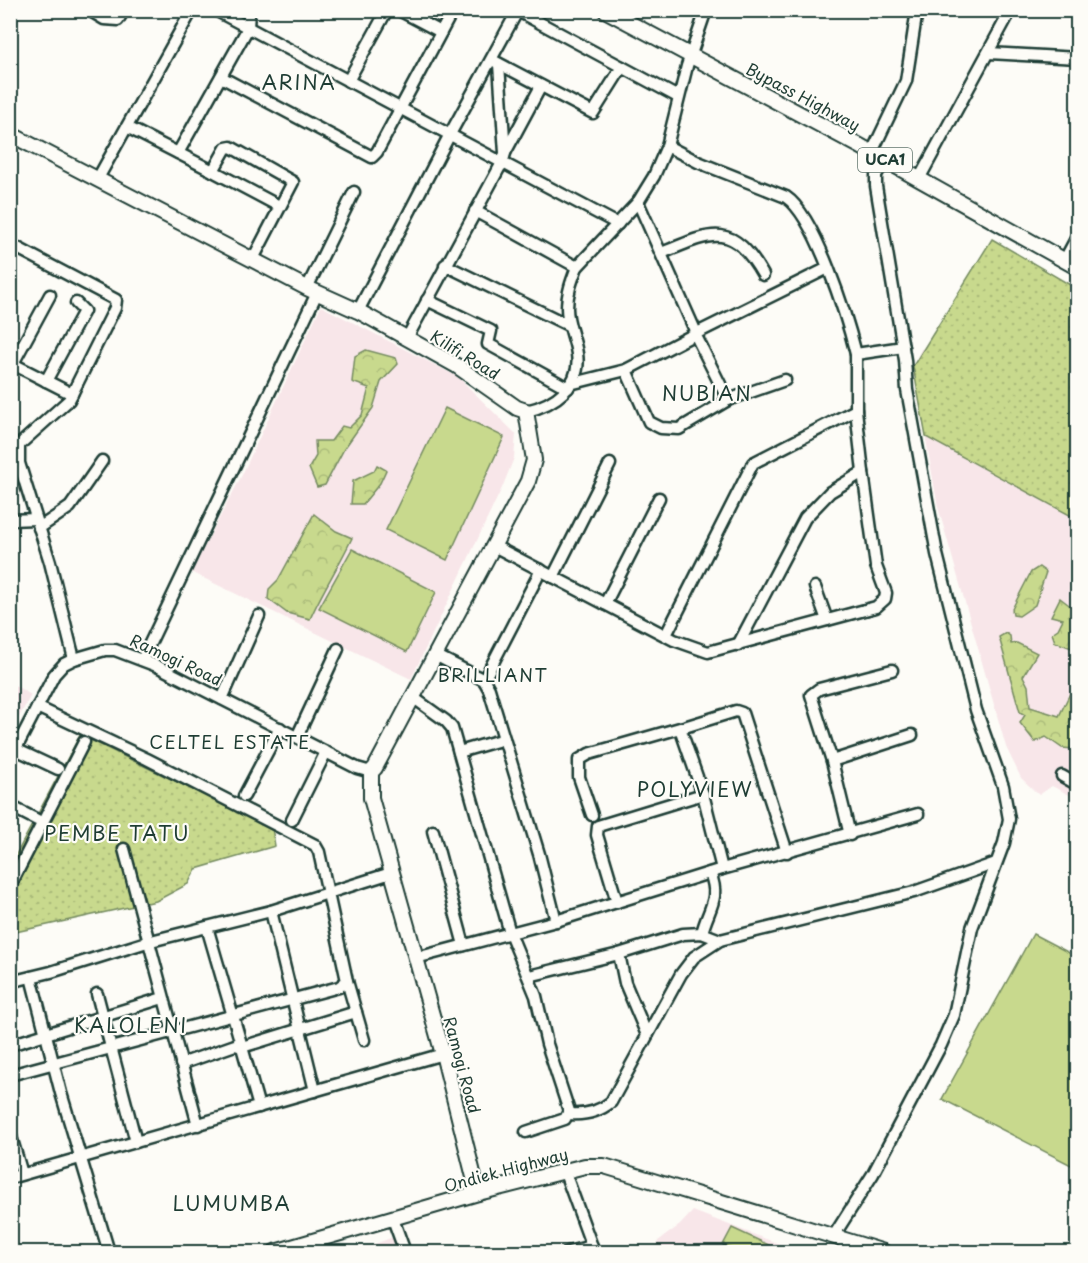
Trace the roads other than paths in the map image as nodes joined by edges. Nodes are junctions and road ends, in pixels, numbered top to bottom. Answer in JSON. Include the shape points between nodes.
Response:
{"nodes":[{"id":1,"x":89,"y":10,"type":"edge"},
{"id":2,"x":124,"y":10,"type":"edge"},
{"id":3,"x":192,"y":10,"type":"edge"},
{"id":4,"x":215,"y":10,"type":"edge"},
{"id":5,"x":249,"y":10,"type":"edge"},
{"id":6,"x":387,"y":10,"type":"edge"},
{"id":7,"x":399,"y":10,"type":"edge"},
{"id":8,"x":453,"y":10,"type":"edge"},
{"id":9,"x":605,"y":10,"type":"edge"},
{"id":10,"x":706,"y":10,"type":"edge"},
{"id":11,"x":917,"y":10,"type":"edge"},
{"id":12,"x":1011,"y":10,"type":"edge"},
{"id":13,"x":518,"y":11,"type":"edge"},
{"id":14,"x":248,"y":28,"type":"junction"},
{"id":15,"x":441,"y":32,"type":"junction"},
{"id":16,"x":989,"y":53,"type":"junction"},
{"id":17,"x":691,"y":56,"type":"junction"},
{"id":18,"x":1077,"y":58,"type":"edge"},
{"id":19,"x":495,"y":62,"type":"junction"},
{"id":20,"x":622,"y":67,"type":"junction"},
{"id":21,"x":221,"y":77,"type":"junction"},
{"id":22,"x":348,"y":81,"type":"junction"},
{"id":23,"x":541,"y":86,"type":"junction"},
{"id":24,"x":678,"y":98,"type":"junction"},
{"id":25,"x":399,"y":110,"type":"junction"},
{"id":26,"x":127,"y":128,"type":"junction"},
{"id":27,"x":10,"y":134,"type":"edge"},
{"id":28,"x":449,"y":136,"type":"junction"},
{"id":29,"x":667,"y":146,"type":"junction"},
{"id":30,"x":872,"y":152,"type":"junction"},
{"id":31,"x":178,"y":153,"type":"junction"},
{"id":32,"x":505,"y":153,"type":"junction"},
{"id":33,"x":885,"y":160,"type":"junction"},
{"id":34,"x":502,"y":164,"type":"junction"},
{"id":35,"x":213,"y":171,"type":"junction"},
{"id":36,"x":919,"y":179,"type":"junction"},
{"id":37,"x":97,"y":180,"type":"junction"},
{"id":38,"x":354,"y":192,"type":"dead end"},
{"id":39,"x":638,"y":202,"type":"junction"},
{"id":40,"x":279,"y":206,"type":"junction"},
{"id":41,"x":475,"y":211,"type":"junction"},
{"id":42,"x":618,"y":224,"type":"junction"},
{"id":43,"x":1077,"y":235,"type":"edge"},
{"id":44,"x":10,"y":244,"type":"edge"},
{"id":45,"x":662,"y":253,"type":"junction"},
{"id":46,"x":253,"y":259,"type":"junction"},
{"id":47,"x":1064,"y":261,"type":"junction"},
{"id":48,"x":445,"y":265,"type":"junction"},
{"id":49,"x":577,"y":267,"type":"junction"},
{"id":50,"x":1077,"y":268,"type":"edge"},
{"id":51,"x":826,"y":269,"type":"junction"},
{"id":52,"x":763,"y":275,"type":"dead end"},
{"id":53,"x":312,"y":290,"type":"junction"},
{"id":54,"x":50,"y":295,"type":"dead end"},
{"id":55,"x":427,"y":300,"type":"junction"},
{"id":56,"x":76,"y":303,"type":"dead end"},
{"id":57,"x":358,"y":311,"type":"junction"},
{"id":58,"x":568,"y":325,"type":"junction"},
{"id":59,"x":694,"y":334,"type":"junction"},
{"id":60,"x":407,"y":338,"type":"junction"},
{"id":61,"x":903,"y":347,"type":"junction"},
{"id":62,"x":856,"y":354,"type":"junction"},
{"id":63,"x":12,"y":366,"type":"edge"},
{"id":64,"x":626,"y":370,"type":"junction"},
{"id":65,"x":785,"y":380,"type":"dead end"},
{"id":66,"x":46,"y":381,"type":"junction"},
{"id":67,"x":569,"y":386,"type":"junction"},
{"id":68,"x":72,"y":394,"type":"junction"},
{"id":69,"x":728,"y":400,"type":"junction"},
{"id":70,"x":856,"y":410,"type":"junction"},
{"id":71,"x":526,"y":411,"type":"junction"},
{"id":72,"x":102,"y":461,"type":"dead end"},
{"id":73,"x":610,"y":464,"type":"dead end"},
{"id":74,"x":863,"y":472,"type":"junction"},
{"id":75,"x":659,"y":498,"type":"dead end"},
{"id":76,"x":10,"y":520,"type":"edge"},
{"id":77,"x":38,"y":523,"type":"junction"},
{"id":78,"x":494,"y":546,"type":"junction"},
{"id":79,"x":541,"y":570,"type":"junction"},
{"id":80,"x":554,"y":577,"type":"junction"},
{"id":81,"x":815,"y":587,"type":"dead end"},
{"id":82,"x":605,"y":604,"type":"junction"},
{"id":83,"x":260,"y":616,"type":"dead end"},
{"id":84,"x":827,"y":620,"type":"junction"},
{"id":85,"x":666,"y":635,"type":"junction"},
{"id":86,"x":738,"y":645,"type":"junction"},
{"id":87,"x":338,"y":649,"type":"dead end"},
{"id":88,"x":437,"y":656,"type":"junction"},
{"id":89,"x":74,"y":658,"type":"junction"},
{"id":90,"x":142,"y":660,"type":"junction"},
{"id":91,"x":892,"y":670,"type":"dead end"},
{"id":92,"x":484,"y":680,"type":"junction"},
{"id":93,"x":222,"y":699,"type":"junction"},
{"id":94,"x":414,"y":699,"type":"junction"},
{"id":95,"x":37,"y":707,"type":"junction"},
{"id":96,"x":280,"y":728,"type":"junction"},
{"id":97,"x":681,"y":728,"type":"junction"},
{"id":98,"x":912,"y":735,"type":"dead end"},
{"id":99,"x":297,"y":737,"type":"junction"},
{"id":100,"x":504,"y":739,"type":"junction"},
{"id":101,"x":84,"y":742,"type":"dead end"},
{"id":102,"x":13,"y":748,"type":"edge"},
{"id":103,"x":326,"y":752,"type":"junction"},
{"id":104,"x":459,"y":752,"type":"junction"},
{"id":105,"x":10,"y":760,"type":"edge"},
{"id":106,"x":832,"y":761,"type":"junction"},
{"id":107,"x":58,"y":770,"type":"dead end"},
{"id":108,"x":370,"y":772,"type":"junction"},
{"id":109,"x":1062,"y":776,"type":"dead end"},
{"id":110,"x":1077,"y":784,"type":"edge"},
{"id":111,"x":703,"y":794,"type":"junction"},
{"id":112,"x":244,"y":796,"type":"dead end"},
{"id":113,"x":10,"y":806,"type":"edge"},
{"id":114,"x":918,"y":814,"type":"dead end"},
{"id":115,"x":592,"y":815,"type":"dead end"},
{"id":116,"x":292,"y":820,"type":"dead end"},
{"id":117,"x":43,"y":823,"type":"junction"},
{"id":118,"x":433,"y":831,"type":"dead end"},
{"id":119,"x":850,"y":835,"type":"junction"},
{"id":120,"x":124,"y":849,"type":"dead end"},
{"id":121,"x":787,"y":852,"type":"junction"},
{"id":122,"x":996,"y":863,"type":"junction"},
{"id":123,"x":15,"y":866,"type":"edge"},
{"id":124,"x":722,"y":869,"type":"junction"},
{"id":125,"x":391,"y":873,"type":"junction"},
{"id":126,"x":710,"y":873,"type":"junction"},
{"id":127,"x":10,"y":885,"type":"edge"},
{"id":128,"x":327,"y":894,"type":"junction"},
{"id":129,"x":617,"y":902,"type":"junction"},
{"id":130,"x":271,"y":911,"type":"junction"},
{"id":131,"x":556,"y":921,"type":"junction"},
{"id":132,"x":207,"y":927,"type":"junction"},
{"id":133,"x":510,"y":933,"type":"junction"},
{"id":134,"x":702,"y":933,"type":"junction"},
{"id":135,"x":720,"y":940,"type":"junction"},
{"id":136,"x":147,"y":942,"type":"junction"},
{"id":137,"x":464,"y":945,"type":"junction"},
{"id":138,"x":619,"y":954,"type":"junction"},
{"id":139,"x":416,"y":958,"type":"junction"},
{"id":140,"x":529,"y":976,"type":"junction"},
{"id":141,"x":31,"y":977,"type":"junction"},
{"id":142,"x":347,"y":981,"type":"junction"},
{"id":143,"x":10,"y":982,"type":"edge"},
{"id":144,"x":97,"y":994,"type":"dead end"},
{"id":145,"x":163,"y":998,"type":"junction"},
{"id":146,"x":291,"y":1000,"type":"junction"},
{"id":147,"x":356,"y":1012,"type":"junction"},
{"id":148,"x":233,"y":1016,"type":"junction"},
{"id":149,"x":103,"y":1018,"type":"junction"},
{"id":150,"x":299,"y":1029,"type":"junction"},
{"id":151,"x":172,"y":1032,"type":"junction"},
{"id":152,"x":47,"y":1035,"type":"junction"},
{"id":153,"x":647,"y":1035,"type":"junction"},
{"id":154,"x":364,"y":1040,"type":"dead end"},
{"id":155,"x":10,"y":1045,"type":"edge"},
{"id":156,"x":111,"y":1047,"type":"junction"},
{"id":157,"x":242,"y":1047,"type":"junction"},
{"id":158,"x":443,"y":1054,"type":"junction"},
{"id":159,"x":54,"y":1062,"type":"junction"},
{"id":160,"x":181,"y":1064,"type":"junction"},
{"id":161,"x":10,"y":1075,"type":"edge"},
{"id":162,"x":315,"y":1091,"type":"junction"},
{"id":163,"x":259,"y":1107,"type":"junction"},
{"id":164,"x":570,"y":1114,"type":"junction"},
{"id":165,"x":198,"y":1125,"type":"junction"},
{"id":166,"x":526,"y":1132,"type":"dead end"},
{"id":167,"x":10,"y":1133,"type":"edge"},
{"id":168,"x":136,"y":1142,"type":"junction"},
{"id":169,"x":82,"y":1157,"type":"junction"},
{"id":170,"x":564,"y":1170,"type":"junction"},
{"id":171,"x":22,"y":1174,"type":"junction"},
{"id":172,"x":10,"y":1178,"type":"edge"},
{"id":173,"x":478,"y":1193,"type":"junction"},
{"id":174,"x":393,"y":1219,"type":"junction"},
{"id":175,"x":833,"y":1237,"type":"junction"},
{"id":176,"x":593,"y":1250,"type":"edge"},
{"id":177,"x":109,"y":1252,"type":"edge"},
{"id":178,"x":275,"y":1252,"type":"edge"},
{"id":179,"x":405,"y":1252,"type":"edge"},
{"id":180,"x":568,"y":1252,"type":"edge"},
{"id":181,"x":884,"y":1252,"type":"edge"}],
"edges":[{"from":1,"to":2,"type":"street","via":[[112,21],[118,20]]},
{"from":3,"to":26,"type":"street"},
{"from":4,"to":14,"type":"street"},
{"from":5,"to":14,"type":"street"},
{"from":6,"to":22,"type":"street"},
{"from":7,"to":15,"type":"street"},
{"from":8,"to":15,"type":"street"},
{"from":9,"to":17,"type":"main road","name":"Bypass Highway","number":"UCA1"},
{"from":10,"to":17,"type":"street"},
{"from":11,"to":30,"type":"street","via":[[906,81]]},
{"from":12,"to":16,"type":"street"},
{"from":13,"to":19,"type":"street"},
{"from":13,"to":20,"type":"street"},
{"from":14,"to":21,"type":"street"},
{"from":14,"to":22,"type":"street"},
{"from":15,"to":25,"type":"street"},
{"from":16,"to":18,"type":"street"},
{"from":16,"to":36,"type":"street"},
{"from":17,"to":24,"type":"street"},
{"from":17,"to":30,"type":"main road","name":"Bypass Highway","number":"UCA1"},
{"from":19,"to":23,"type":"street"},
{"from":19,"to":28,"type":"street"},
{"from":19,"to":32,"type":"street"},
{"from":20,"to":23,"type":"street","via":[[593,113]]},
{"from":20,"to":24,"type":"street"},
{"from":21,"to":25,"type":"street","via":[[372,157]]},
{"from":21,"to":31,"type":"street"},
{"from":22,"to":25,"type":"street"},
{"from":23,"to":32,"type":"street"},
{"from":24,"to":29,"type":"street"},
{"from":25,"to":28,"type":"street"},
{"from":26,"to":31,"type":"street"},
{"from":26,"to":37,"type":"street"},
{"from":27,"to":37,"type":"main road","name":"Kilifi Road"},
{"from":28,"to":34,"type":"street"},
{"from":28,"to":57,"type":"street"},
{"from":29,"to":39,"type":"street"},
{"from":29,"to":51,"type":"street","via":[[790,200],[806,221]]},
{"from":30,"to":33,"type":"main road","name":"Bypass Highway","number":"UCA1"},
{"from":31,"to":35,"type":"street"},
{"from":32,"to":34,"type":"street"},
{"from":33,"to":36,"type":"main road","name":"Bypass Highway","number":"UCA1"},
{"from":33,"to":61,"type":"street","via":[[876,175],[876,186]]},
{"from":34,"to":41,"type":"street"},
{"from":34,"to":42,"type":"street"},
{"from":35,"to":40,"type":"street"},
{"from":35,"to":40,"type":"street","via":[[224,150],[231,147],[291,178],[292,184]]},
{"from":36,"to":47,"type":"main road","name":"Bypass Highway","number":"UCA1"},
{"from":37,"to":46,"type":"main road","name":"Kilifi Road"},
{"from":38,"to":53,"type":"street"},
{"from":39,"to":42,"type":"street"},
{"from":39,"to":45,"type":"street"},
{"from":40,"to":46,"type":"street"},
{"from":41,"to":48,"type":"street"},
{"from":41,"to":49,"type":"street"},
{"from":42,"to":49,"type":"street"},
{"from":43,"to":47,"type":"street"},
{"from":44,"to":68,"type":"street","via":[[116,300]]},
{"from":45,"to":52,"type":"street","via":[[701,236],[723,236],[748,251]]},
{"from":45,"to":59,"type":"street"},
{"from":46,"to":53,"type":"main road","name":"Kilifi Road"},
{"from":47,"to":50,"type":"main road","name":"Bypass Highway","number":"UCA1"},
{"from":48,"to":55,"type":"street"},
{"from":48,"to":58,"type":"street"},
{"from":49,"to":58,"type":"street","via":[[568,293]]},
{"from":51,"to":59,"type":"street"},
{"from":51,"to":62,"type":"street","via":[[847,315]]},
{"from":53,"to":57,"type":"main road","name":"Kilifi Road"},
{"from":53,"to":90,"type":"street"},
{"from":54,"to":63,"type":"street"},
{"from":55,"to":60,"type":"street"},
{"from":55,"to":67,"type":"street","via":[[491,331],[488,344]]},
{"from":56,"to":66,"type":"street","via":[[84,311]]},
{"from":57,"to":60,"type":"main road","name":"Kilifi Road"},
{"from":58,"to":67,"type":"street","via":[[578,366]]},
{"from":59,"to":64,"type":"street"},
{"from":59,"to":69,"type":"street"},
{"from":60,"to":71,"type":"main road","name":"Kilifi Road"},
{"from":61,"to":62,"type":"street"},
{"from":61,"to":122,"type":"street","via":[[907,390],[937,554],[976,710],[1008,807],[1007,830]]},
{"from":62,"to":70,"type":"street"},
{"from":63,"to":66,"type":"street"},
{"from":64,"to":67,"type":"street"},
{"from":64,"to":69,"type":"street","via":[[649,422],[661,428],[679,429]]},
{"from":65,"to":69,"type":"street"},
{"from":66,"to":68,"type":"street"},
{"from":67,"to":71,"type":"street","via":[[559,398]]},
{"from":68,"to":77,"type":"street","via":[[19,445],[19,463]]},
{"from":70,"to":74,"type":"street"},
{"from":70,"to":85,"type":"street","via":[[753,463]]},
{"from":71,"to":78,"type":"main road","via":[[534,460],[531,473]]},
{"from":72,"to":77,"type":"street","via":[[70,507]]},
{"from":73,"to":80,"type":"street"},
{"from":74,"to":84,"type":"street","via":[[876,566],[885,599],[876,607]]},
{"from":74,"to":86,"type":"street","via":[[830,492],[805,518]]},
{"from":75,"to":82,"type":"street"},
{"from":76,"to":77,"type":"street"},
{"from":77,"to":89,"type":"street"},
{"from":78,"to":79,"type":"street"},
{"from":78,"to":88,"type":"main road"},
{"from":79,"to":80,"type":"street"},
{"from":79,"to":92,"type":"street"},
{"from":80,"to":82,"type":"street"},
{"from":81,"to":84,"type":"street"},
{"from":82,"to":85,"type":"street"},
{"from":83,"to":93,"type":"street"},
{"from":84,"to":86,"type":"street"},
{"from":85,"to":86,"type":"street","via":[[708,652]]},
{"from":87,"to":99,"type":"street"},
{"from":88,"to":92,"type":"street"},
{"from":88,"to":94,"type":"main road"},
{"from":89,"to":90,"type":"street","name":"Ramogi Road","via":[[115,650]]},
{"from":89,"to":95,"type":"street","via":[[54,675]]},
{"from":90,"to":93,"type":"street","name":"Ramogi Road"},
{"from":91,"to":106,"type":"street","via":[[811,694]]},
{"from":92,"to":100,"type":"street"},
{"from":93,"to":96,"type":"street","name":"Ramogi Road"},
{"from":94,"to":104,"type":"street","via":[[449,724]]},
{"from":94,"to":108,"type":"main road"},
{"from":95,"to":102,"type":"street"},
{"from":95,"to":128,"type":"street","via":[[315,845],[320,852]]},
{"from":96,"to":99,"type":"street","name":"Ramogi Road"},
{"from":96,"to":112,"type":"street"},
{"from":97,"to":111,"type":"street"},
{"from":97,"to":115,"type":"street","via":[[579,760],[579,777]]},
{"from":97,"to":121,"type":"street","via":[[742,712]]},
{"from":98,"to":106,"type":"street"},
{"from":99,"to":103,"type":"street","name":"Ramogi Road"},
{"from":100,"to":104,"type":"street"},
{"from":100,"to":131,"type":"street"},
{"from":101,"to":117,"type":"street"},
{"from":102,"to":105,"type":"street"},
{"from":102,"to":107,"type":"street"},
{"from":103,"to":108,"type":"street","name":"Ramogi Road"},
{"from":103,"to":116,"type":"street"},
{"from":104,"to":133,"type":"street"},
{"from":106,"to":119,"type":"street"},
{"from":108,"to":125,"type":"main road","name":"Ramogi Road","via":[[371,798]]},
{"from":109,"to":110,"type":"street"},
{"from":111,"to":124,"type":"street"},
{"from":111,"to":129,"type":"street","via":[[598,826],[597,835]]},
{"from":113,"to":117,"type":"street"},
{"from":114,"to":119,"type":"street"},
{"from":117,"to":123,"type":"street"},
{"from":118,"to":137,"type":"street"},
{"from":119,"to":121,"type":"street"},
{"from":120,"to":136,"type":"street"},
{"from":121,"to":124,"type":"street"},
{"from":122,"to":135,"type":"street","via":[[914,892]]},
{"from":122,"to":175,"type":"street","via":[[972,928],[954,1015],[942,1045],[873,1174]]},
{"from":123,"to":127,"type":"street"},
{"from":124,"to":126,"type":"street"},
{"from":125,"to":128,"type":"street"},
{"from":125,"to":139,"type":"main road","name":"Ramogi Road"},
{"from":126,"to":129,"type":"street"},
{"from":126,"to":134,"type":"street","via":[[715,898]]},
{"from":128,"to":130,"type":"street"},
{"from":128,"to":142,"type":"street"},
{"from":129,"to":131,"type":"street"},
{"from":130,"to":132,"type":"street"},
{"from":130,"to":146,"type":"street"},
{"from":131,"to":133,"type":"street"},
{"from":132,"to":136,"type":"street"},
{"from":132,"to":148,"type":"street"},
{"from":133,"to":137,"type":"street"},
{"from":133,"to":140,"type":"street"},
{"from":134,"to":135,"type":"street"},
{"from":134,"to":138,"type":"street","via":[[683,934]]},
{"from":135,"to":153,"type":"street","via":[[694,957]]},
{"from":136,"to":141,"type":"street"},
{"from":136,"to":145,"type":"street"},
{"from":137,"to":139,"type":"street"},
{"from":138,"to":140,"type":"street"},
{"from":138,"to":153,"type":"street","via":[[625,982]]},
{"from":139,"to":158,"type":"main road","name":"Ramogi Road"},
{"from":140,"to":164,"type":"street"},
{"from":141,"to":143,"type":"street"},
{"from":141,"to":152,"type":"street"},
{"from":142,"to":146,"type":"street","via":[[339,987]]},
{"from":142,"to":147,"type":"street"},
{"from":144,"to":149,"type":"street"},
{"from":145,"to":149,"type":"street"},
{"from":145,"to":151,"type":"street"},
{"from":146,"to":148,"type":"street"},
{"from":146,"to":150,"type":"street"},
{"from":147,"to":150,"type":"street"},
{"from":147,"to":154,"type":"street"},
{"from":148,"to":151,"type":"street"},
{"from":148,"to":157,"type":"street"},
{"from":149,"to":152,"type":"street"},
{"from":149,"to":156,"type":"street"},
{"from":150,"to":157,"type":"street"},
{"from":150,"to":162,"type":"street"},
{"from":151,"to":156,"type":"street"},
{"from":151,"to":160,"type":"street"},
{"from":152,"to":155,"type":"street"},
{"from":152,"to":159,"type":"street"},
{"from":153,"to":164,"type":"street","via":[[611,1102],[588,1114]]},
{"from":156,"to":159,"type":"street"},
{"from":156,"to":168,"type":"street"},
{"from":157,"to":160,"type":"street"},
{"from":157,"to":163,"type":"street"},
{"from":158,"to":162,"type":"street"},
{"from":158,"to":173,"type":"main road","name":"Ramogi Road"},
{"from":159,"to":161,"type":"street"},
{"from":159,"to":169,"type":"street"},
{"from":160,"to":165,"type":"street"},
{"from":162,"to":163,"type":"street"},
{"from":163,"to":165,"type":"street"},
{"from":164,"to":166,"type":"street"},
{"from":165,"to":168,"type":"street"},
{"from":167,"to":171,"type":"street"},
{"from":168,"to":169,"type":"street"},
{"from":169,"to":171,"type":"street"},
{"from":169,"to":177,"type":"street"},
{"from":170,"to":173,"type":"main road","name":"Ondiek Highway"},
{"from":170,"to":175,"type":"main road","name":"Ondiek Highway","via":[[604,1166]]},
{"from":170,"to":176,"type":"street"},
{"from":171,"to":172,"type":"street"},
{"from":173,"to":174,"type":"main road","name":"Ondiek Highway"},
{"from":174,"to":178,"type":"main road","name":"Ondiek Highway"},
{"from":174,"to":179,"type":"street"},
{"from":175,"to":181,"type":"main road","name":"Ondiek Highway"},
{"from":176,"to":180,"type":"street"}]}
